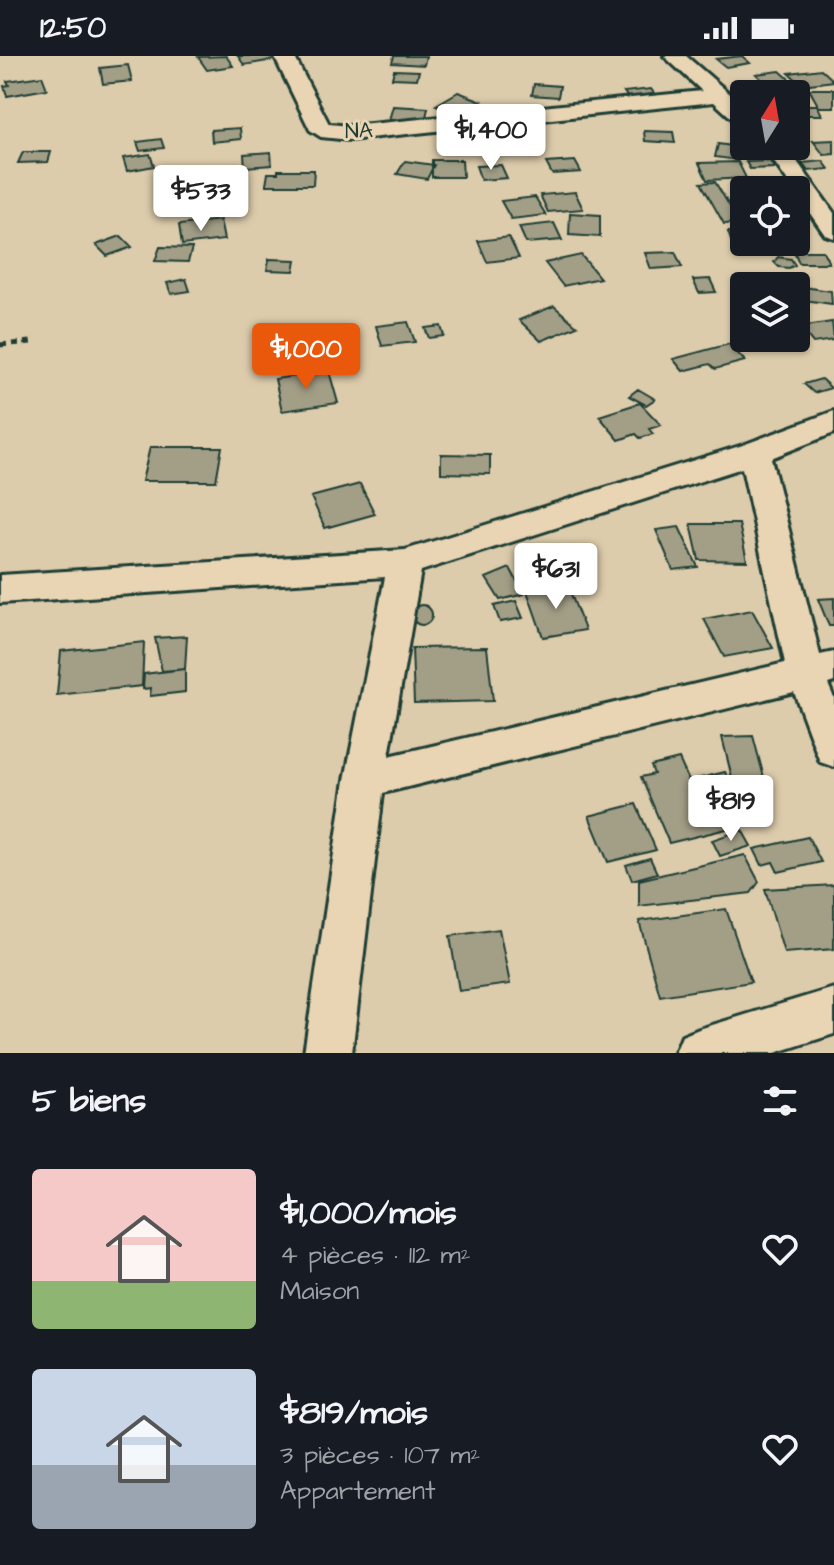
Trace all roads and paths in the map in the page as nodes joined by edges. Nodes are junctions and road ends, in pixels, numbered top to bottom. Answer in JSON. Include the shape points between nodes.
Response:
{"nodes":[{"id":1,"x":284,"y":56,"type":"edge"},
{"id":2,"x":674,"y":56,"type":"edge"},
{"id":3,"x":717,"y":93,"type":"junction"},
{"id":4,"x":730,"y":105,"type":"edge"},
{"id":5,"x":784,"y":160,"type":"edge"},
{"id":6,"x":834,"y":230,"type":"edge"},
{"id":7,"x":32,"y":342,"type":"dead end"},
{"id":8,"x":0,"y":345,"type":"edge"},
{"id":9,"x":834,"y":421,"type":"edge"},
{"id":10,"x":754,"y":453,"type":"junction"},
{"id":11,"x":405,"y":563,"type":"junction"},
{"id":12,"x":0,"y":589,"type":"edge"},
{"id":13,"x":820,"y":671,"type":"edge"},
{"id":14,"x":834,"y":750,"type":"edge"},
{"id":15,"x":365,"y":780,"type":"junction"},
{"id":16,"x":834,"y":1011,"type":"edge"},
{"id":17,"x":328,"y":1053,"type":"edge"},
{"id":18,"x":699,"y":1053,"type":"edge"}],
"edges":[{"from":1,"to":3,"type":"street","name":"NA","via":[[321,130],[350,133]]},
{"from":2,"to":3,"type":"street"},
{"from":3,"to":4,"type":"street"},
{"from":5,"to":6,"type":"street"},
{"from":7,"to":8,"type":"path"},
{"from":9,"to":10,"type":"street"},
{"from":10,"to":11,"type":"street"},
{"from":10,"to":13,"type":"street"},
{"from":11,"to":12,"type":"street"},
{"from":11,"to":15,"type":"street"},
{"from":13,"to":14,"type":"street"},
{"from":13,"to":15,"type":"street"},
{"from":15,"to":17,"type":"street"},
{"from":16,"to":18,"type":"street"}]}
